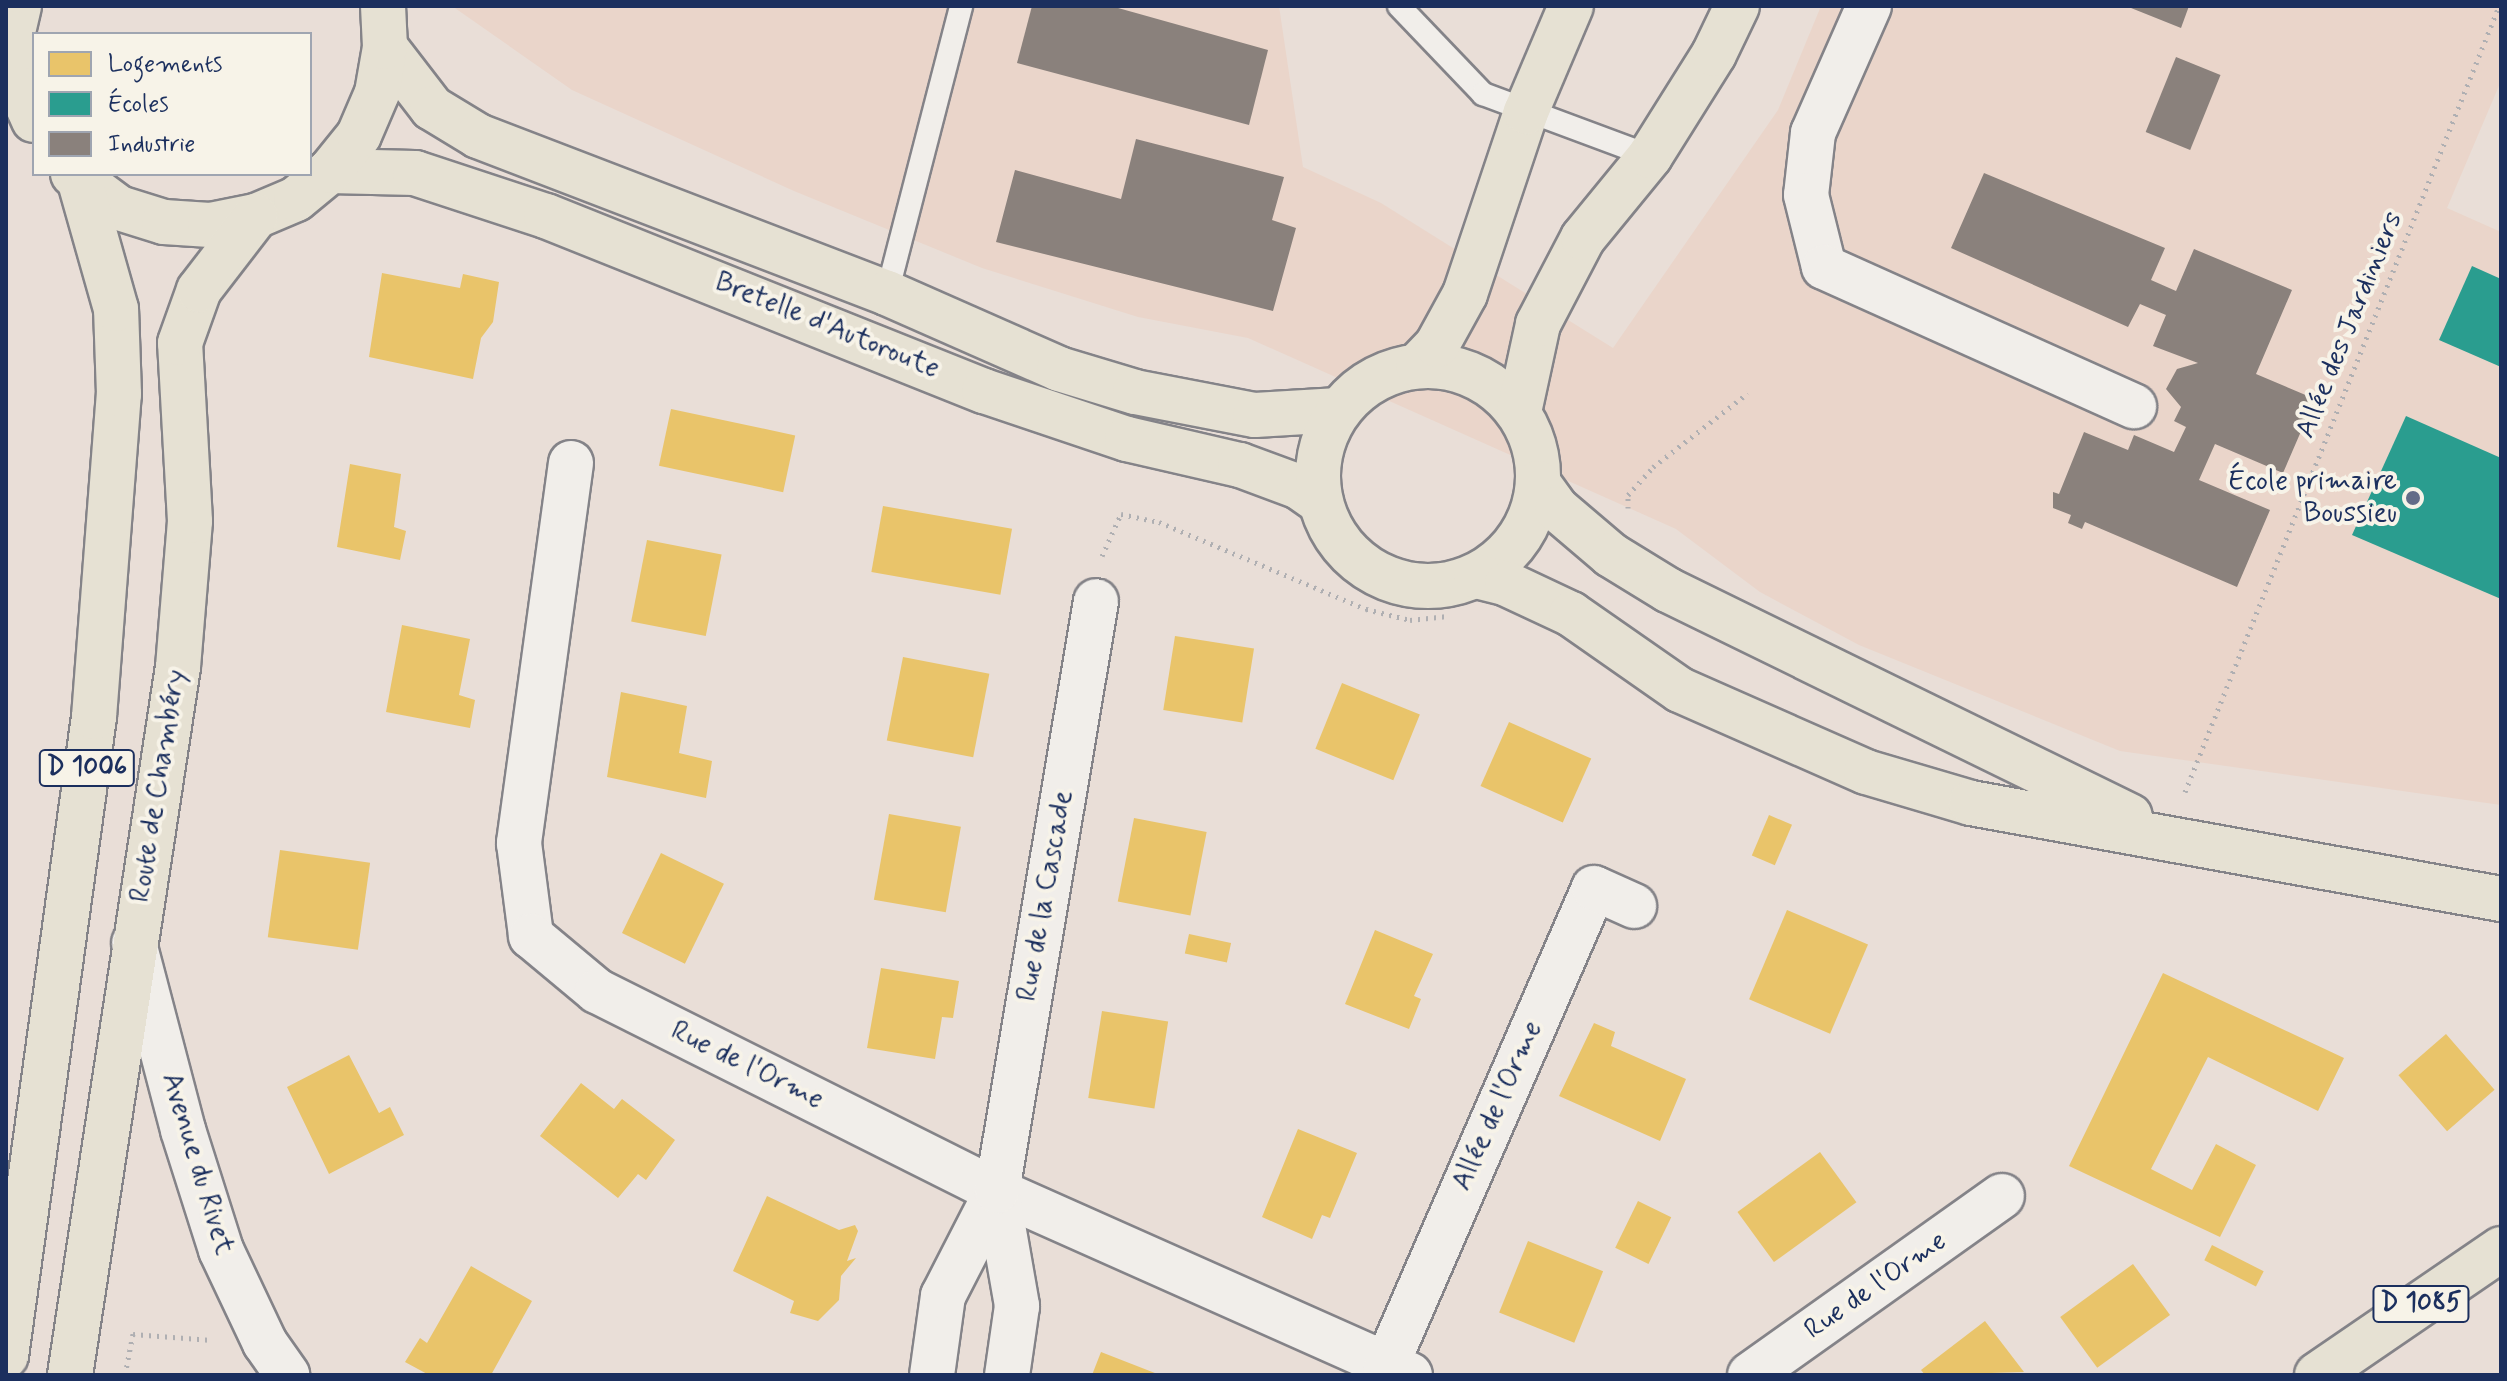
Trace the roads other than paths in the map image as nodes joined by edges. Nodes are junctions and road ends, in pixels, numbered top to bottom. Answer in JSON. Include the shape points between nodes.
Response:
{"nodes":[{"id":1,"x":961,"y":6,"type":"edge"},
{"id":2,"x":1399,"y":6,"type":"edge"},
{"id":3,"x":1571,"y":6,"type":"edge"},
{"id":4,"x":1737,"y":6,"type":"edge"},
{"id":5,"x":1869,"y":6,"type":"edge"},
{"id":6,"x":13,"y":19,"type":"edge"},
{"id":7,"x":384,"y":27,"type":"edge"},
{"id":8,"x":1526,"y":112,"type":"junction"},
{"id":9,"x":32,"y":116,"type":"edge"},
{"id":10,"x":1650,"y":156,"type":"junction"},
{"id":11,"x":330,"y":171,"type":"junction"},
{"id":12,"x":76,"y":178,"type":"edge"},
{"id":13,"x":256,"y":216,"type":"junction"},
{"id":14,"x":887,"y":293,"type":"junction"},
{"id":15,"x":1418,"y":365,"type":"junction"},
{"id":16,"x":2134,"y":406,"type":"dead end"},
{"id":17,"x":1339,"y":410,"type":"junction"},
{"id":18,"x":1519,"y":412,"type":"junction"},
{"id":19,"x":571,"y":463,"type":"dead end"},
{"id":20,"x":1538,"y":483,"type":"junction"},
{"id":21,"x":1319,"y":501,"type":"junction"},
{"id":22,"x":1476,"y":576,"type":"junction"},
{"id":23,"x":1096,"y":601,"type":"road end"},
{"id":24,"x":2168,"y":836,"type":"junction"},
{"id":25,"x":2501,"y":880,"type":"edge"},
{"id":26,"x":2419,"y":882,"type":"junction"},
{"id":27,"x":2501,"y":899,"type":"edge"},
{"id":28,"x":1634,"y":906,"type":"dead end"},
{"id":29,"x":134,"y":943,"type":"junction"},
{"id":30,"x":997,"y":1191,"type":"junction"},
{"id":31,"x":2002,"y":1196,"type":"dead end"},
{"id":32,"x":2501,"y":1249,"type":"edge"},
{"id":33,"x":6,"y":1356,"type":"edge"},
{"id":34,"x":276,"y":1359,"type":"edge"},
{"id":35,"x":1398,"y":1370,"type":"edge"},
{"id":36,"x":70,"y":1375,"type":"edge"},
{"id":37,"x":932,"y":1375,"type":"edge"},
{"id":38,"x":1007,"y":1375,"type":"edge"},
{"id":39,"x":1750,"y":1375,"type":"edge"},
{"id":40,"x":2317,"y":1375,"type":"edge"}],
"edges":[{"from":1,"to":14,"type":"lane"},
{"from":2,"to":8,"type":"lane","via":[[1483,94]]},
{"from":3,"to":8,"type":"main road"},
{"from":4,"to":10,"type":"main road","via":[[1714,54]]},
{"from":5,"to":16,"type":"street","via":[[1813,133],[1806,195],[1824,267]]},
{"from":6,"to":9,"type":"main road","via":[[20,89]]},
{"from":7,"to":11,"type":"main road","via":[[377,93],[359,135]]},
{"from":7,"to":14,"type":"main road","name":"Bretelle d'Autoroute","via":[[432,108],[478,136]]},
{"from":8,"to":10,"type":"lane"},
{"from":8,"to":15,"type":"main road","via":[[1465,294],[1437,345]]},
{"from":10,"to":18,"type":"main road","via":[[1583,238],[1538,324]]},
{"from":11,"to":13,"type":"main road","via":[[296,199]]},
{"from":11,"to":21,"type":"main road","name":"Bretelle d'Autoroute","via":[[415,173],[490,197],[727,284],[984,391],[1127,439],[1240,465],[1299,487]]},
{"from":12,"to":13,"type":"main road","via":[[119,208],[164,222],[210,225]]},
{"from":12,"to":33,"type":"main road","number":"D 1006","via":[[116,309],[119,394],[94,717]]},
{"from":13,"to":29,"type":"main road","name":"Route de Chambéry","number":"D 1006","via":[[199,290],[180,343],[190,521],[178,667]]},
{"from":14,"to":17,"type":"main road","name":"Bretelle d'Autoroute","via":[[1059,369],[1135,392],[1255,415]]},
{"from":15,"to":17,"type":"main road","via":[[1373,379]]},
{"from":15,"to":18,"type":"main road","via":[[1457,368],[1492,384]]},
{"from":17,"to":21,"type":"main road","via":[[1319,453]]},
{"from":18,"to":20,"type":"main road","via":[[1535,445]]},
{"from":19,"to":30,"type":"street","name":"Rue de l'Orme","via":[[519,843],[531,936],[597,991]]},
{"from":20,"to":22,"type":"main road","via":[[1529,521],[1508,553]]},
{"from":20,"to":24,"type":"main road","via":[[1557,509],[1611,555],[1668,590]]},
{"from":21,"to":22,"type":"main road","via":[[1336,537],[1363,566],[1399,583],[1438,586]]},
{"from":22,"to":24,"type":"main road","via":[[1507,584],[1571,614],[1680,690],[1866,772],[1971,803]]},
{"from":23,"to":30,"type":"street","name":"Rue de la Cascade"},
{"from":24,"to":26,"type":"main road"},
{"from":25,"to":26,"type":"main road"},
{"from":26,"to":27,"type":"main road"},
{"from":28,"to":35,"type":"street","name":"Allée de l'Orme","via":[[1594,888]]},
{"from":29,"to":34,"type":"street","name":"Avenue du Rivet","via":[[221,1250]]},
{"from":29,"to":36,"type":"main road","name":"Route de Chambéry","number":"D 1006"},
{"from":30,"to":35,"type":"street","name":"Rue de l'Orme"},
{"from":30,"to":37,"type":"street","name":"Rue de la Cascade","via":[[943,1296]]},
{"from":30,"to":38,"type":"street","name":"Rue de la Cascade","via":[[1017,1306]]},
{"from":31,"to":39,"type":"street","name":"Rue de l'Orme"},
{"from":32,"to":40,"type":"main road","number":"D 1085"}]}
